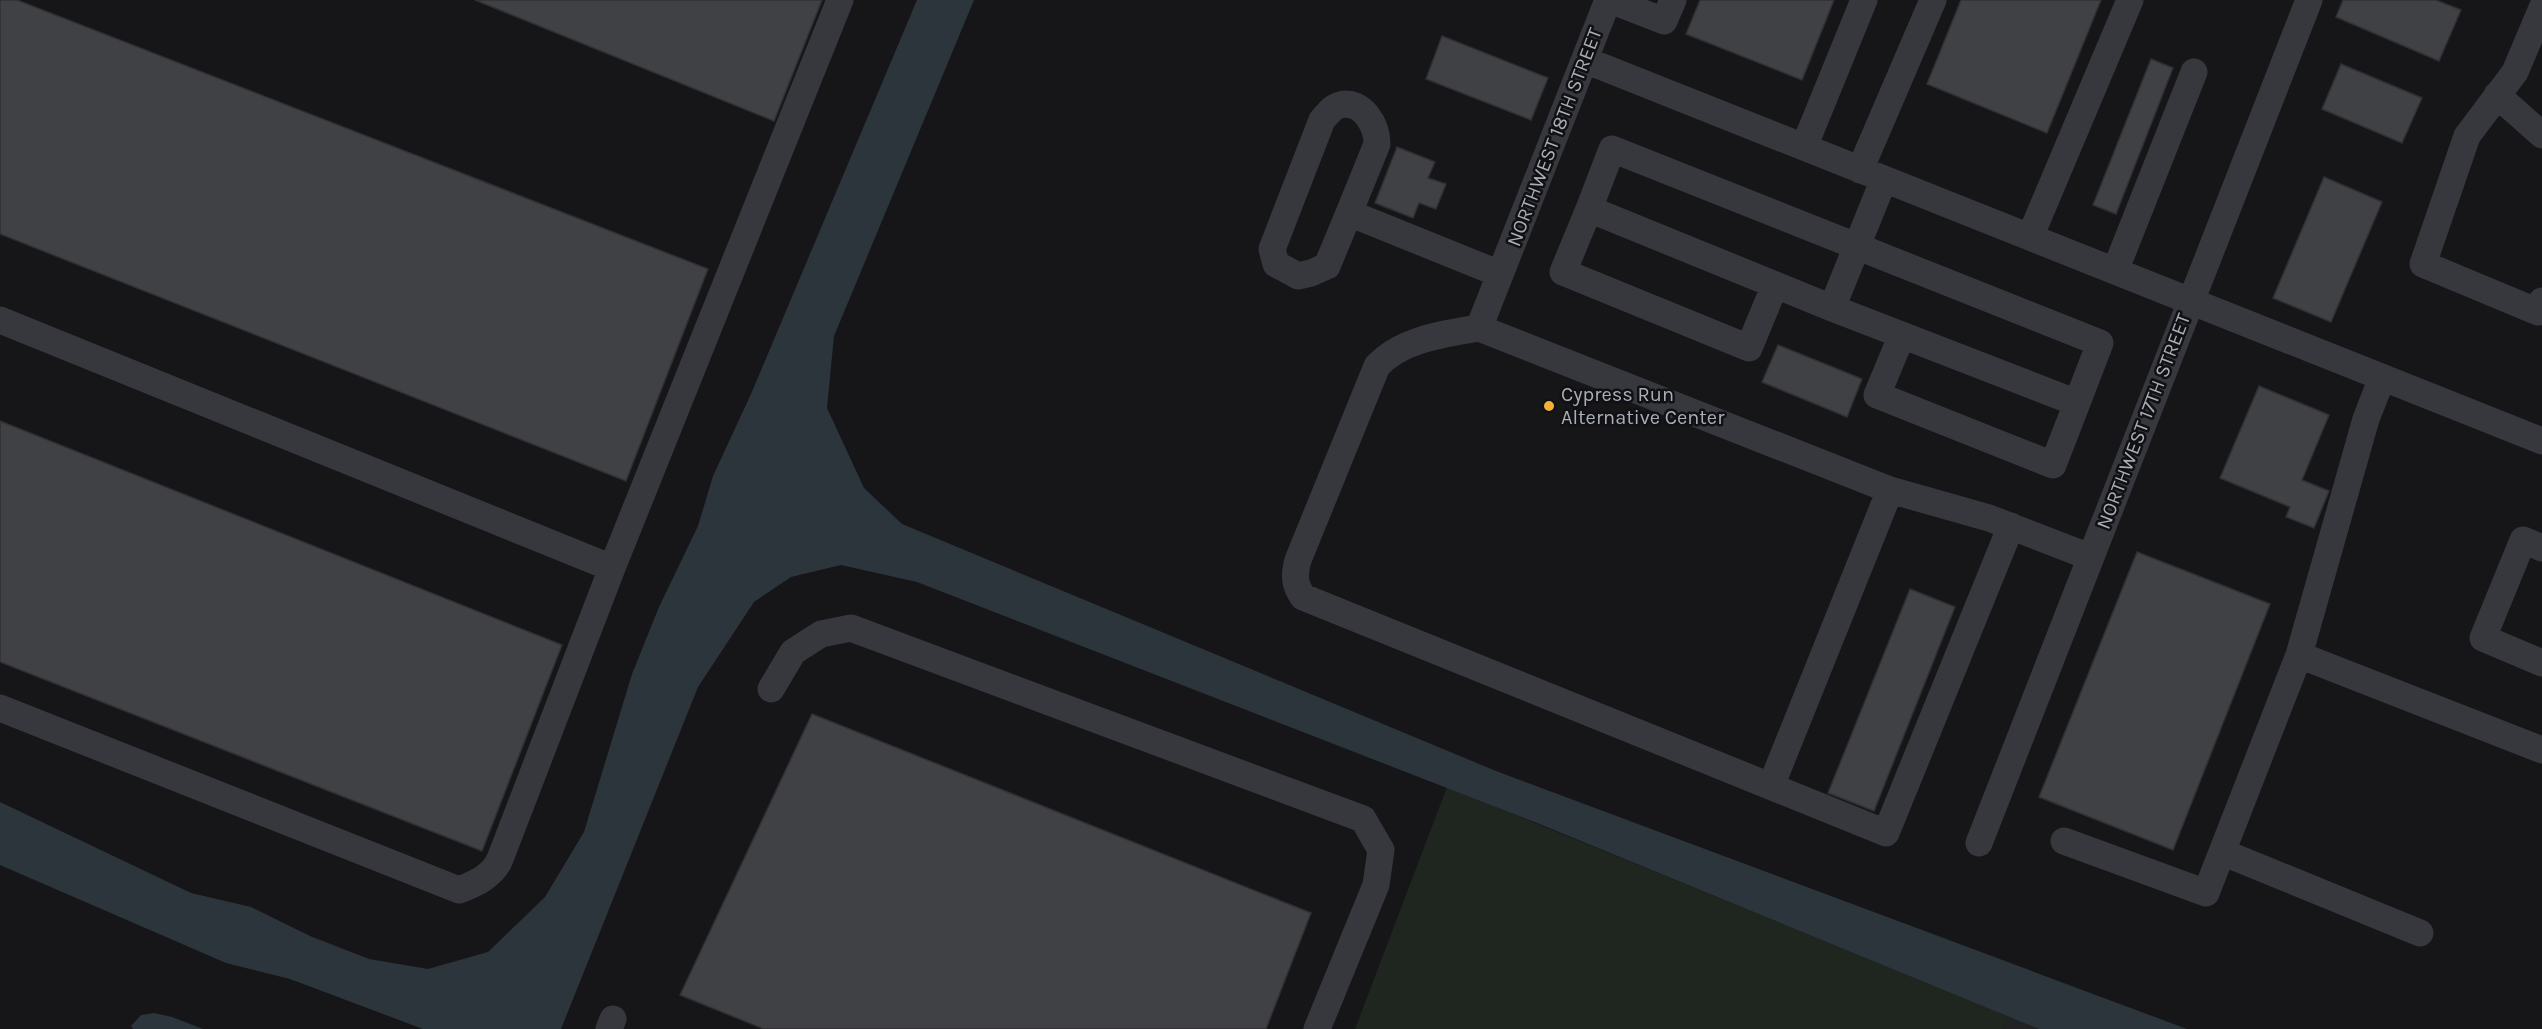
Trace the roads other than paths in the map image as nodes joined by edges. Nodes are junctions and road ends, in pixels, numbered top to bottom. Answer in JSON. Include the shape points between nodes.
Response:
{"nodes":[{"id":1,"x":840,"y":0,"type":"edge"},
{"id":2,"x":1609,"y":0,"type":"edge"},
{"id":3,"x":1672,"y":0,"type":"edge"},
{"id":4,"x":1864,"y":0,"type":"edge"},
{"id":5,"x":1933,"y":0,"type":"edge"},
{"id":6,"x":2130,"y":0,"type":"edge"},
{"id":7,"x":2309,"y":0,"type":"edge"},
{"id":8,"x":2542,"y":8,"type":"edge"},
{"id":9,"x":1585,"y":60,"type":"junction"},
{"id":10,"x":2194,"y":72,"type":"dead end"},
{"id":11,"x":2497,"y":95,"type":"junction"},
{"id":12,"x":2542,"y":135,"type":"edge"},
{"id":13,"x":1804,"y":147,"type":"junction"},
{"id":14,"x":1872,"y":175,"type":"junction"},
{"id":15,"x":1589,"y":209,"type":"junction"},
{"id":16,"x":1349,"y":213,"type":"junction"},
{"id":17,"x":2030,"y":237,"type":"junction"},
{"id":18,"x":1857,"y":246,"type":"junction"},
{"id":19,"x":2115,"y":271,"type":"junction"},
{"id":20,"x":1500,"y":274,"type":"junction"},
{"id":21,"x":1775,"y":285,"type":"junction"},
{"id":22,"x":2190,"y":301,"type":"junction"},
{"id":23,"x":2542,"y":301,"type":"edge"},
{"id":24,"x":1832,"y":308,"type":"junction"},
{"id":25,"x":0,"y":320,"type":"edge"},
{"id":26,"x":1479,"y":327,"type":"junction"},
{"id":27,"x":1902,"y":335,"type":"junction"},
{"id":28,"x":2382,"y":378,"type":"junction"},
{"id":29,"x":2077,"y":403,"type":"junction"},
{"id":30,"x":2542,"y":441,"type":"edge"},
{"id":31,"x":1890,"y":490,"type":"junction"},
{"id":32,"x":2011,"y":526,"type":"junction"},
{"id":33,"x":2542,"y":548,"type":"edge"},
{"id":34,"x":2090,"y":557,"type":"junction"},
{"id":35,"x":612,"y":568,"type":"junction"},
{"id":36,"x":2299,"y":655,"type":"junction"},
{"id":37,"x":2542,"y":663,"type":"edge"},
{"id":38,"x":771,"y":689,"type":"dead end"},
{"id":39,"x":0,"y":708,"type":"edge"},
{"id":40,"x":2542,"y":750,"type":"edge"},
{"id":41,"x":1771,"y":786,"type":"junction"},
{"id":42,"x":2064,"y":841,"type":"dead end"},
{"id":43,"x":1979,"y":843,"type":"dead end"},
{"id":44,"x":2222,"y":852,"type":"junction"},
{"id":45,"x":2420,"y":933,"type":"dead end"},
{"id":46,"x":1317,"y":1029,"type":"edge"}],
"edges":[{"from":1,"to":35,"type":"street"},
{"from":2,"to":3,"type":"street","via":[[1664,21]]},
{"from":2,"to":9,"type":"street","name":"NORTHWEST 18TH STREET"},
{"from":4,"to":13,"type":"street"},
{"from":5,"to":14,"type":"street"},
{"from":6,"to":17,"type":"street"},
{"from":7,"to":22,"type":"street","name":"NORTHWEST 17TH STREET"},
{"from":8,"to":11,"type":"street","via":[[2515,72]]},
{"from":9,"to":13,"type":"street"},
{"from":9,"to":20,"type":"street","name":"NORTHWEST 18TH STREET"},
{"from":10,"to":19,"type":"street"},
{"from":11,"to":12,"type":"street"},
{"from":11,"to":23,"type":"street","via":[[2467,136],[2423,264],[2538,312]]},
{"from":13,"to":14,"type":"street"},
{"from":14,"to":17,"type":"street"},
{"from":14,"to":18,"type":"street"},
{"from":15,"to":18,"type":"street","via":[[1612,149]]},
{"from":15,"to":21,"type":"street"},
{"from":15,"to":21,"type":"street","via":[[1563,272],[1716,335],[1749,348]]},
{"from":16,"to":16,"type":"street","via":[[1377,144],[1377,134],[1367,115],[1341,104],[1322,120],[1272,249],[1276,264],[1298,276],[1327,266]]},
{"from":16,"to":20,"type":"street"},
{"from":17,"to":19,"type":"street"},
{"from":18,"to":24,"type":"street"},
{"from":18,"to":29,"type":"street","via":[[2100,343]]},
{"from":19,"to":22,"type":"street"},
{"from":20,"to":26,"type":"street","name":"NORTHWEST 18TH STREET"},
{"from":21,"to":24,"type":"street"},
{"from":22,"to":28,"type":"street"},
{"from":22,"to":34,"type":"street","name":"NORTHWEST 17TH STREET"},
{"from":24,"to":27,"type":"street"},
{"from":25,"to":35,"type":"street"},
{"from":26,"to":31,"type":"street"},
{"from":26,"to":41,"type":"street","via":[[1409,345],[1377,366],[1298,560],[1294,579],[1297,588],[1311,601]]},
{"from":27,"to":29,"type":"street"},
{"from":27,"to":29,"type":"street","via":[[1877,395],[2053,465]]},
{"from":28,"to":30,"type":"street"},
{"from":28,"to":36,"type":"street","via":[[2366,419]]},
{"from":31,"to":32,"type":"street"},
{"from":31,"to":41,"type":"street"},
{"from":32,"to":34,"type":"street"},
{"from":32,"to":41,"type":"street","via":[[1886,833]]},
{"from":33,"to":37,"type":"street","via":[[2523,540],[2483,638]]},
{"from":34,"to":43,"type":"street","name":"NORTHWEST 17TH STREET"},
{"from":35,"to":39,"type":"street","via":[[498,865],[478,883],[459,890]]},
{"from":36,"to":40,"type":"street"},
{"from":36,"to":44,"type":"street"},
{"from":38,"to":46,"type":"street","via":[[793,652],[821,634],[851,628],[1363,819],[1381,850],[1376,885]]},
{"from":42,"to":44,"type":"street","via":[[2206,893]]},
{"from":44,"to":45,"type":"street"}]}
